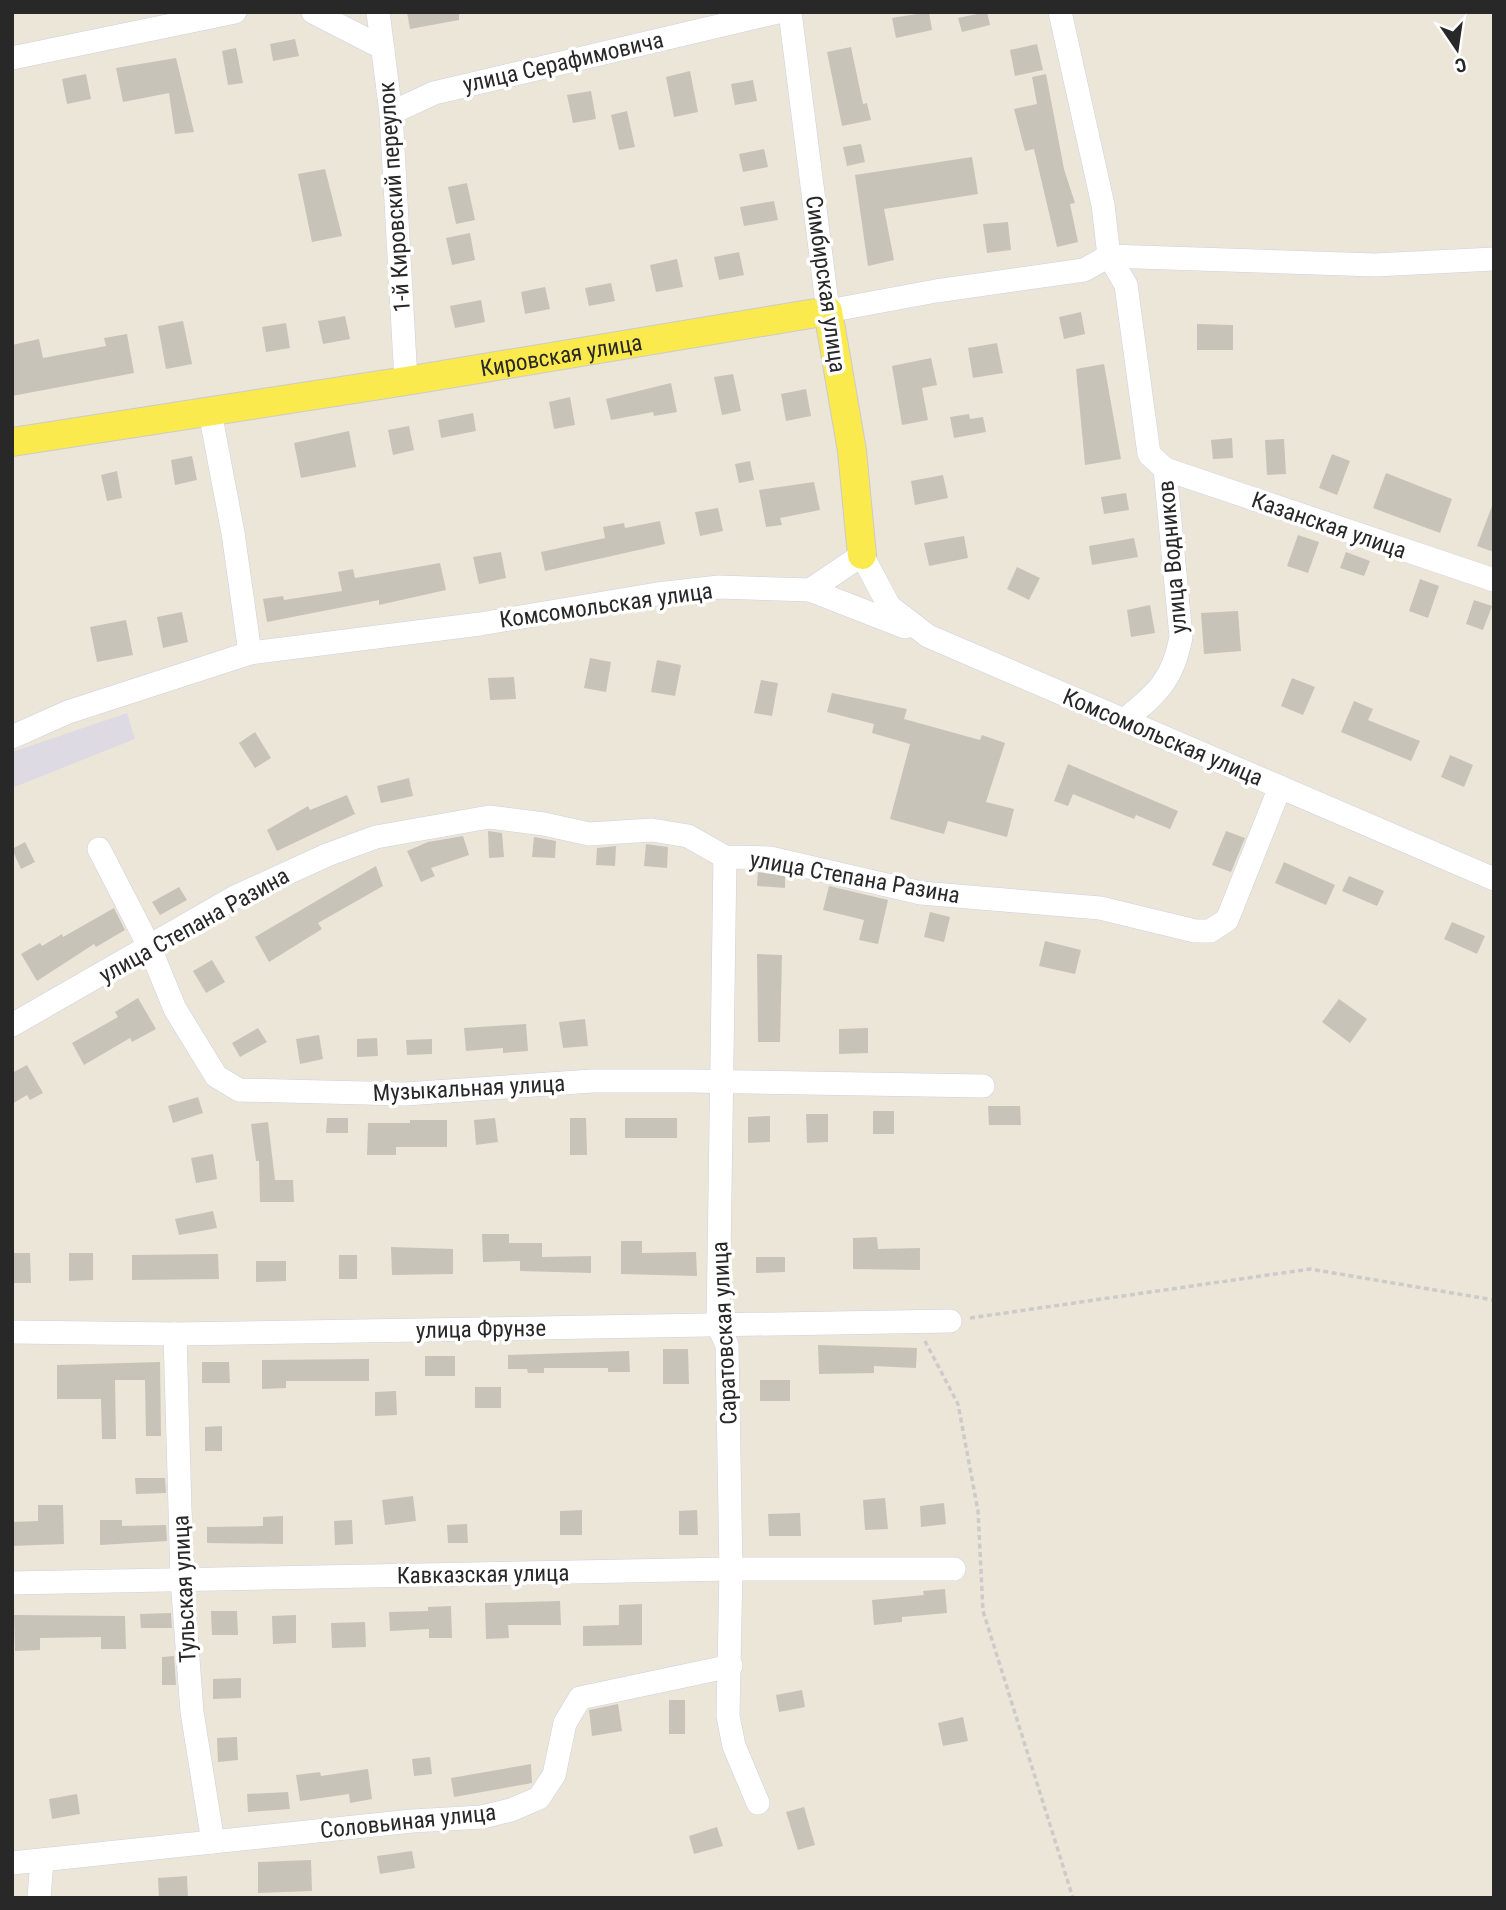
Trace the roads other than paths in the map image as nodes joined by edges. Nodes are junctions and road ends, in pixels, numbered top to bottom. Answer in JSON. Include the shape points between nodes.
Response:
{"nodes":[{"id":1,"x":235,"y":12,"type":"edge"},
{"id":2,"x":313,"y":12,"type":"edge"},
{"id":3,"x":378,"y":12,"type":"edge"},
{"id":4,"x":778,"y":12,"type":"edge"},
{"id":5,"x":790,"y":12,"type":"edge"},
{"id":6,"x":1060,"y":12,"type":"edge"},
{"id":7,"x":383,"y":48,"type":"junction"},
{"id":8,"x":12,"y":58,"type":"edge"},
{"id":9,"x":391,"y":113,"type":"junction"},
{"id":10,"x":1109,"y":256,"type":"junction"},
{"id":11,"x":1494,"y":259,"type":"edge"},
{"id":12,"x":828,"y":311,"type":"junction"},
{"id":13,"x":406,"y":381,"type":"junction"},
{"id":14,"x":210,"y":412,"type":"junction"},
{"id":15,"x":12,"y":442,"type":"edge"},
{"id":16,"x":1164,"y":469,"type":"junction"},
{"id":17,"x":862,"y":555,"type":"junction"},
{"id":18,"x":1494,"y":580,"type":"edge"},
{"id":19,"x":810,"y":590,"type":"junction"},
{"id":20,"x":928,"y":636,"type":"junction"},
{"id":21,"x":250,"y":653,"type":"junction"},
{"id":22,"x":1124,"y":720,"type":"junction"},
{"id":23,"x":12,"y":737,"type":"edge"},
{"id":24,"x":1280,"y":788,"type":"junction"},
{"id":25,"x":99,"y":849,"type":"dead end"},
{"id":26,"x":725,"y":857,"type":"junction"},
{"id":27,"x":1494,"y":879,"type":"edge"},
{"id":28,"x":150,"y":948,"type":"junction"},
{"id":29,"x":12,"y":1026,"type":"edge"},
{"id":30,"x":720,"y":1083,"type":"junction"},
{"id":31,"x":982,"y":1086,"type":"dead end"},
{"id":32,"x":950,"y":1321,"type":"road end"},
{"id":33,"x":719,"y":1325,"type":"junction"},
{"id":34,"x":12,"y":1332,"type":"edge"},
{"id":35,"x":175,"y":1334,"type":"junction"},
{"id":36,"x":731,"y":1569,"type":"junction"},
{"id":37,"x":954,"y":1569,"type":"dead end"},
{"id":38,"x":181,"y":1579,"type":"junction"},
{"id":39,"x":12,"y":1583,"type":"edge"},
{"id":40,"x":731,"y":1665,"type":"junction"},
{"id":41,"x":758,"y":1803,"type":"dead end"},
{"id":42,"x":213,"y":1842,"type":"junction"},
{"id":43,"x":41,"y":1860,"type":"junction"},
{"id":44,"x":12,"y":1863,"type":"edge"},
{"id":45,"x":39,"y":1898,"type":"edge"}],
"edges":[{"from":1,"to":8,"type":"street"},
{"from":2,"to":7,"type":"street"},
{"from":3,"to":7,"type":"street","name":"1-й Кировский переулок"},
{"from":4,"to":9,"type":"street","name":"улица Серафимовича","via":[[434,93]]},
{"from":5,"to":12,"type":"street","name":"Симбирская улица"},
{"from":6,"to":10,"type":"street","name":"улица Водников","via":[[1103,205]]},
{"from":7,"to":9,"type":"street","name":"1-й Кировский переулок"},
{"from":9,"to":13,"type":"street","name":"1-й Кировский переулок"},
{"from":10,"to":11,"type":"street","via":[[1375,265]]},
{"from":10,"to":12,"type":"street","name":"Кировская улица","via":[[1084,270]]},
{"from":10,"to":16,"type":"street","name":"улица Водников","via":[[1126,285],[1149,454]]},
{"from":12,"to":13,"type":"main road","name":"Кировская улица"},
{"from":12,"to":17,"type":"main road","name":"Симбирская улица","via":[[852,451]]},
{"from":13,"to":14,"type":"main road","name":"Кировская улица"},
{"from":14,"to":15,"type":"main road","name":"Кировская улица"},
{"from":14,"to":21,"type":"street"},
{"from":16,"to":18,"type":"street","name":"Казанская улица"},
{"from":16,"to":22,"type":"street","name":"улица Водников","via":[[1181,637],[1176,661],[1158,694]]},
{"from":17,"to":19,"type":"street"},
{"from":17,"to":20,"type":"street","name":"Комсомольская улица","via":[[889,606]]},
{"from":19,"to":20,"type":"street","name":"Комсомольская улица"},
{"from":19,"to":21,"type":"street","name":"Комсомольская улица","via":[[719,587]]},
{"from":20,"to":22,"type":"street","name":"Комсомольская улица"},
{"from":21,"to":23,"type":"street","name":"Комсомольская улица","via":[[68,712]]},
{"from":22,"to":24,"type":"street","name":"Комсомольская улица"},
{"from":24,"to":26,"type":"street","name":"улица Степана Разина","via":[[1227,920],[1210,931],[1100,908],[921,893],[770,858]]},
{"from":24,"to":27,"type":"street","name":"Комсомольская улица"},
{"from":25,"to":28,"type":"street","name":"Музыкальная улица"},
{"from":26,"to":28,"type":"street","name":"улица Степана Разина","via":[[688,836],[652,830],[589,834],[489,817],[444,823],[376,837],[327,855],[235,897]]},
{"from":26,"to":30,"type":"street","name":"Саратовская улица"},
{"from":28,"to":29,"type":"street","name":"улица Степана Разина"},
{"from":28,"to":30,"type":"street","name":"Музыкальная улица","via":[[175,1009],[216,1076],[239,1090],[405,1094],[592,1081]]},
{"from":30,"to":31,"type":"street","name":"Музыкальная улица"},
{"from":30,"to":33,"type":"street","name":"Саратовская улица"},
{"from":32,"to":33,"type":"street","name":"улица Фрунзе"},
{"from":33,"to":35,"type":"street","name":"улица Фрунзе"},
{"from":33,"to":36,"type":"street","name":"Саратовская улица","via":[[727,1345]]},
{"from":34,"to":35,"type":"street","name":"улица Фрунзе"},
{"from":35,"to":38,"type":"street","name":"Тульская улица"},
{"from":36,"to":37,"type":"street","name":"Кавказская улица"},
{"from":36,"to":38,"type":"street","name":"Кавказская улица"},
{"from":36,"to":40,"type":"street","name":"Саратовская улица"},
{"from":38,"to":39,"type":"street","name":"Кавказская улица"},
{"from":38,"to":42,"type":"street","name":"Тульская улица","via":[[192,1712]]},
{"from":40,"to":41,"type":"street","name":"Саратовская улица","via":[[728,1716],[734,1746]]},
{"from":40,"to":42,"type":"street","name":"Соловьиная улица","via":[[580,1698],[565,1723],[554,1775],[539,1797],[512,1810],[482,1817]]},
{"from":42,"to":43,"type":"street","name":"Соловьиная улица"},
{"from":43,"to":44,"type":"street","name":"Соловьиная улица"},
{"from":43,"to":45,"type":"street"}]}
